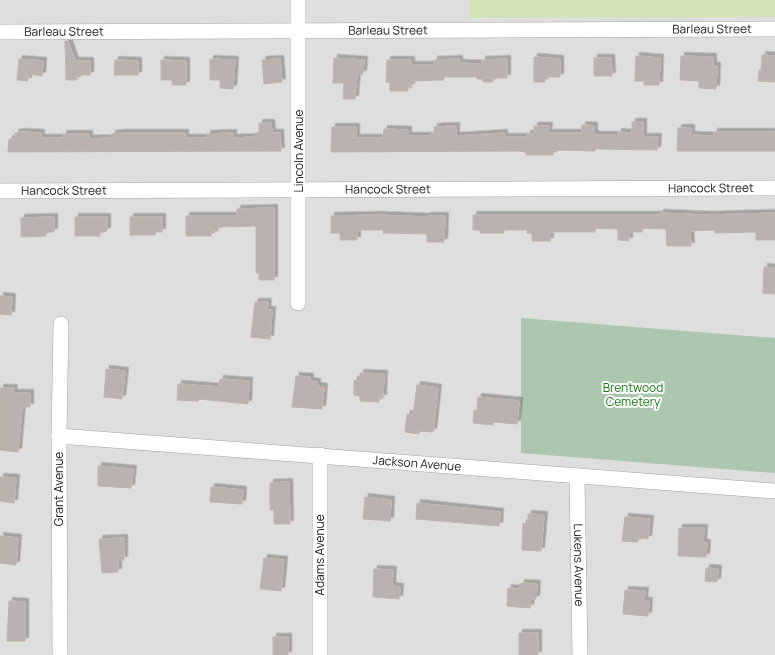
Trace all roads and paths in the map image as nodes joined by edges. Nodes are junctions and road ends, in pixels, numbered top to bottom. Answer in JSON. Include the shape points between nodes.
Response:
{"nodes":[{"id":1,"x":298,"y":0,"type":"edge"},
{"id":2,"x":775,"y":29,"type":"edge"},
{"id":3,"x":298,"y":31,"type":"junction"},
{"id":4,"x":0,"y":32,"type":"edge"},
{"id":5,"x":775,"y":188,"type":"edge"},
{"id":6,"x":299,"y":190,"type":"junction"},
{"id":7,"x":0,"y":191,"type":"edge"},
{"id":8,"x":298,"y":302,"type":"dead end"},
{"id":9,"x":61,"y":324,"type":"dead end"},
{"id":10,"x":59,"y":436,"type":"junction"},
{"id":11,"x":320,"y":455,"type":"junction"},
{"id":12,"x":577,"y":476,"type":"junction"},
{"id":13,"x":775,"y":491,"type":"edge"},
{"id":14,"x":60,"y":655,"type":"edge"},
{"id":15,"x":320,"y":655,"type":"edge"},
{"id":16,"x":580,"y":655,"type":"edge"}],
"edges":[{"from":1,"to":3,"type":"street","name":"Lincoln Avenue"},
{"from":2,"to":3,"type":"street","name":"Barleau Street"},
{"from":3,"to":4,"type":"street","name":"Barleau Street"},
{"from":3,"to":6,"type":"street","name":"Lincoln Avenue"},
{"from":5,"to":6,"type":"street","name":"Hancock Street"},
{"from":6,"to":7,"type":"street","name":"Hancock Street"},
{"from":6,"to":8,"type":"street","name":"Lincoln Avenue"},
{"from":9,"to":10,"type":"street","name":"Grant Avenue"},
{"from":10,"to":11,"type":"street","name":"Jackson Avenue"},
{"from":10,"to":14,"type":"street","name":"Grant Avenue"},
{"from":11,"to":12,"type":"street","name":"Jackson Avenue"},
{"from":11,"to":15,"type":"street","name":"Adams Avenue"},
{"from":12,"to":13,"type":"street","name":"Jackson Avenue"},
{"from":12,"to":16,"type":"street","name":"Lukens Avenue"}]}
